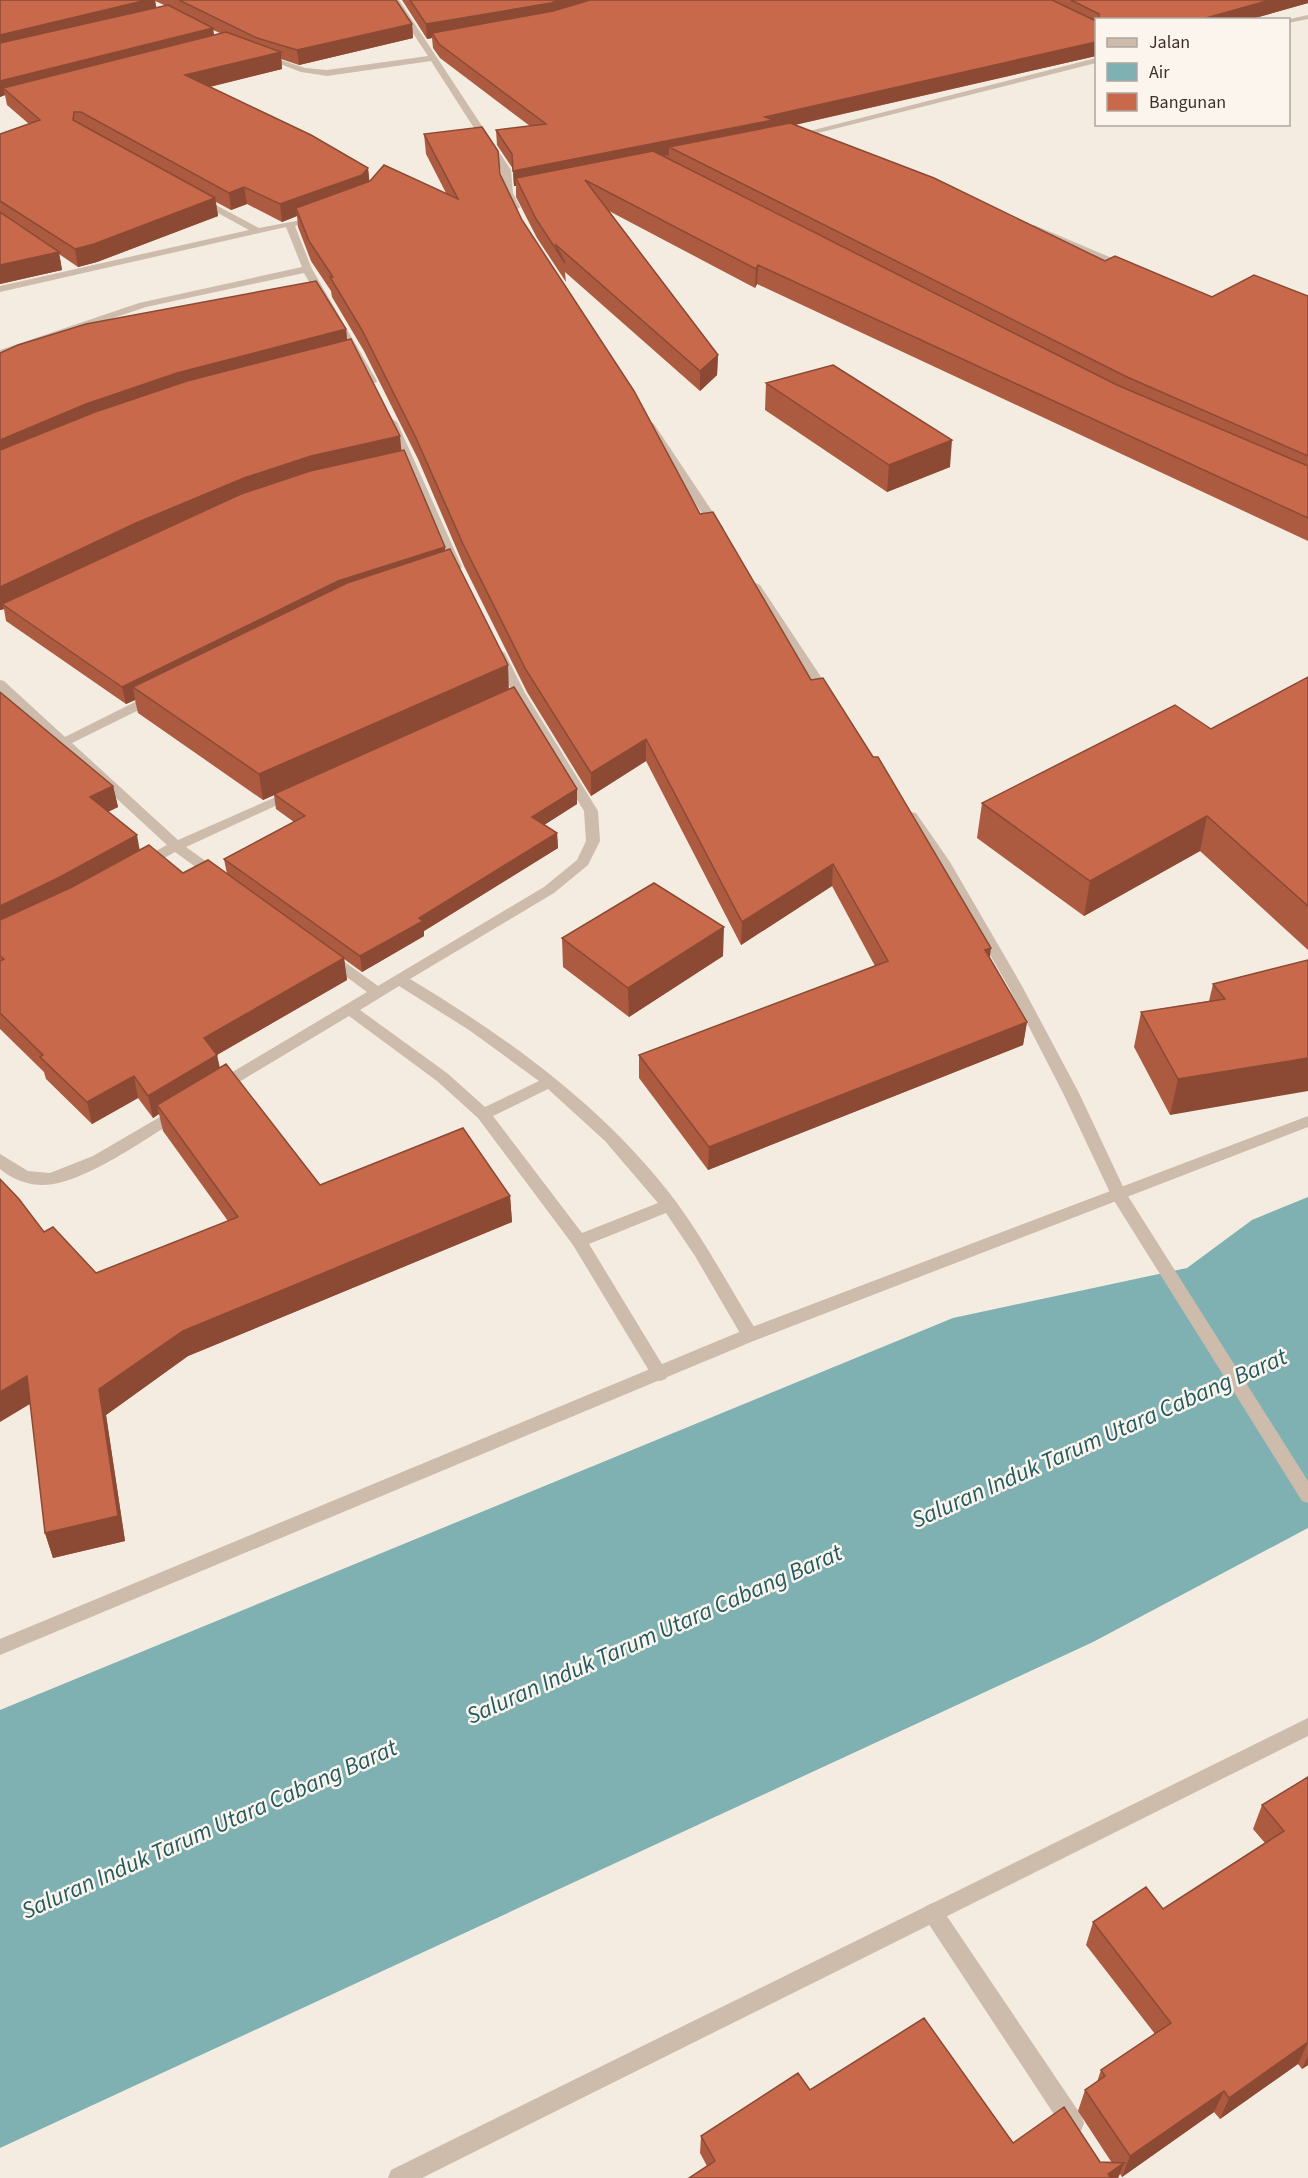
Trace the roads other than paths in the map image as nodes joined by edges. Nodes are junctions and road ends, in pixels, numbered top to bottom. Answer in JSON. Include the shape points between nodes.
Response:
{"nodes":[{"id":1,"x":395,"y":0,"type":"edge"},
{"id":2,"x":1308,"y":17,"type":"edge"},
{"id":3,"x":1290,"y":21,"type":"edge"},
{"id":4,"x":249,"y":50,"type":"edge"},
{"id":5,"x":434,"y":58,"type":"junction"},
{"id":6,"x":1095,"y":61,"type":"edge"},
{"id":7,"x":807,"y":133,"type":"junction"},
{"id":8,"x":783,"y":138,"type":"edge"},
{"id":9,"x":828,"y":142,"type":"edge"},
{"id":10,"x":184,"y":191,"type":"edge"},
{"id":11,"x":312,"y":217,"type":"edge"},
{"id":12,"x":521,"y":220,"type":"edge"},
{"id":13,"x":1024,"y":224,"type":"edge"},
{"id":14,"x":290,"y":225,"type":"junction"},
{"id":15,"x":257,"y":231,"type":"junction"},
{"id":16,"x":68,"y":266,"type":"edge"},
{"id":17,"x":307,"y":269,"type":"junction"},
{"id":18,"x":1133,"y":269,"type":"edge"},
{"id":19,"x":77,"y":273,"type":"junction"},
{"id":20,"x":0,"y":289,"type":"edge"},
{"id":21,"x":0,"y":353,"type":"edge"},
{"id":22,"x":377,"y":391,"type":"edge"},
{"id":23,"x":387,"y":411,"type":"edge"},
{"id":24,"x":641,"y":411,"type":"edge"},
{"id":25,"x":723,"y":538,"type":"edge"},
{"id":26,"x":440,"y":572,"type":"edge"},
{"id":27,"x":749,"y":576,"type":"edge"},
{"id":28,"x":493,"y":640,"type":"edge"},
{"id":29,"x":0,"y":684,"type":"edge"},
{"id":30,"x":170,"y":689,"type":"edge"},
{"id":31,"x":831,"y":702,"type":"edge"},
{"id":32,"x":64,"y":742,"type":"junction"},
{"id":33,"x":307,"y":789,"type":"edge"},
{"id":34,"x":904,"y":805,"type":"edge"},
{"id":35,"x":176,"y":846,"type":"junction"},
{"id":36,"x":128,"y":872,"type":"edge"},
{"id":37,"x":224,"y":881,"type":"edge"},
{"id":38,"x":321,"y":951,"type":"edge"},
{"id":39,"x":400,"y":980,"type":"junction"},
{"id":40,"x":378,"y":993,"type":"junction"},
{"id":41,"x":349,"y":1009,"type":"junction"},
{"id":42,"x":548,"y":1083,"type":"junction"},
{"id":43,"x":206,"y":1095,"type":"edge"},
{"id":44,"x":186,"y":1107,"type":"edge"},
{"id":45,"x":483,"y":1114,"type":"junction"},
{"id":46,"x":1308,"y":1121,"type":"edge"},
{"id":47,"x":0,"y":1160,"type":"edge"},
{"id":48,"x":1119,"y":1195,"type":"junction"},
{"id":49,"x":670,"y":1205,"type":"junction"},
{"id":50,"x":579,"y":1241,"type":"junction"},
{"id":51,"x":750,"y":1335,"type":"junction"},
{"id":52,"x":660,"y":1374,"type":"junction"},
{"id":53,"x":1308,"y":1496,"type":"edge"},
{"id":54,"x":0,"y":1647,"type":"edge"},
{"id":55,"x":1308,"y":1727,"type":"edge"},
{"id":56,"x":933,"y":1913,"type":"junction"},
{"id":57,"x":1083,"y":2139,"type":"edge"},
{"id":58,"x":399,"y":2178,"type":"edge"}],
"edges":[{"from":1,"to":5,"type":"street","via":[[430,44]]},
{"from":2,"to":3,"type":"street"},
{"from":4,"to":5,"type":"street","via":[[304,70],[327,73]]},
{"from":5,"to":12,"type":"street","via":[[507,170]]},
{"from":6,"to":7,"type":"street"},
{"from":7,"to":8,"type":"street"},
{"from":7,"to":9,"type":"street"},
{"from":10,"to":15,"type":"street"},
{"from":11,"to":14,"type":"street"},
{"from":13,"to":18,"type":"street"},
{"from":14,"to":15,"type":"street"},
{"from":14,"to":17,"type":"street"},
{"from":15,"to":19,"type":"street"},
{"from":16,"to":19,"type":"street"},
{"from":17,"to":21,"type":"street","via":[[143,305]]},
{"from":17,"to":22,"type":"street"},
{"from":19,"to":20,"type":"street"},
{"from":23,"to":26,"type":"street","via":[[458,572]]},
{"from":24,"to":25,"type":"street"},
{"from":27,"to":31,"type":"street"},
{"from":28,"to":39,"type":"street","via":[[514,695],[591,811],[593,841],[584,862],[549,890]]},
{"from":29,"to":32,"type":"street"},
{"from":30,"to":32,"type":"street"},
{"from":32,"to":35,"type":"street"},
{"from":33,"to":35,"type":"street"},
{"from":34,"to":48,"type":"street","via":[[943,862],[1015,986]]},
{"from":35,"to":36,"type":"street"},
{"from":35,"to":37,"type":"street"},
{"from":38,"to":40,"type":"street"},
{"from":39,"to":40,"type":"street"},
{"from":39,"to":42,"type":"street","via":[[451,1009]]},
{"from":40,"to":41,"type":"street"},
{"from":41,"to":43,"type":"street"},
{"from":41,"to":45,"type":"street","via":[[442,1077]]},
{"from":42,"to":45,"type":"street"},
{"from":42,"to":49,"type":"street","via":[[588,1113]]},
{"from":44,"to":47,"type":"street","via":[[77,1170],[48,1179],[19,1175]]},
{"from":45,"to":50,"type":"street"},
{"from":46,"to":48,"type":"street"},
{"from":48,"to":51,"type":"street"},
{"from":48,"to":53,"type":"street"},
{"from":49,"to":50,"type":"street"},
{"from":49,"to":51,"type":"street"},
{"from":50,"to":52,"type":"street"},
{"from":51,"to":52,"type":"street"},
{"from":52,"to":54,"type":"street"},
{"from":55,"to":56,"type":"street"},
{"from":56,"to":57,"type":"street"},
{"from":56,"to":58,"type":"street"}]}
